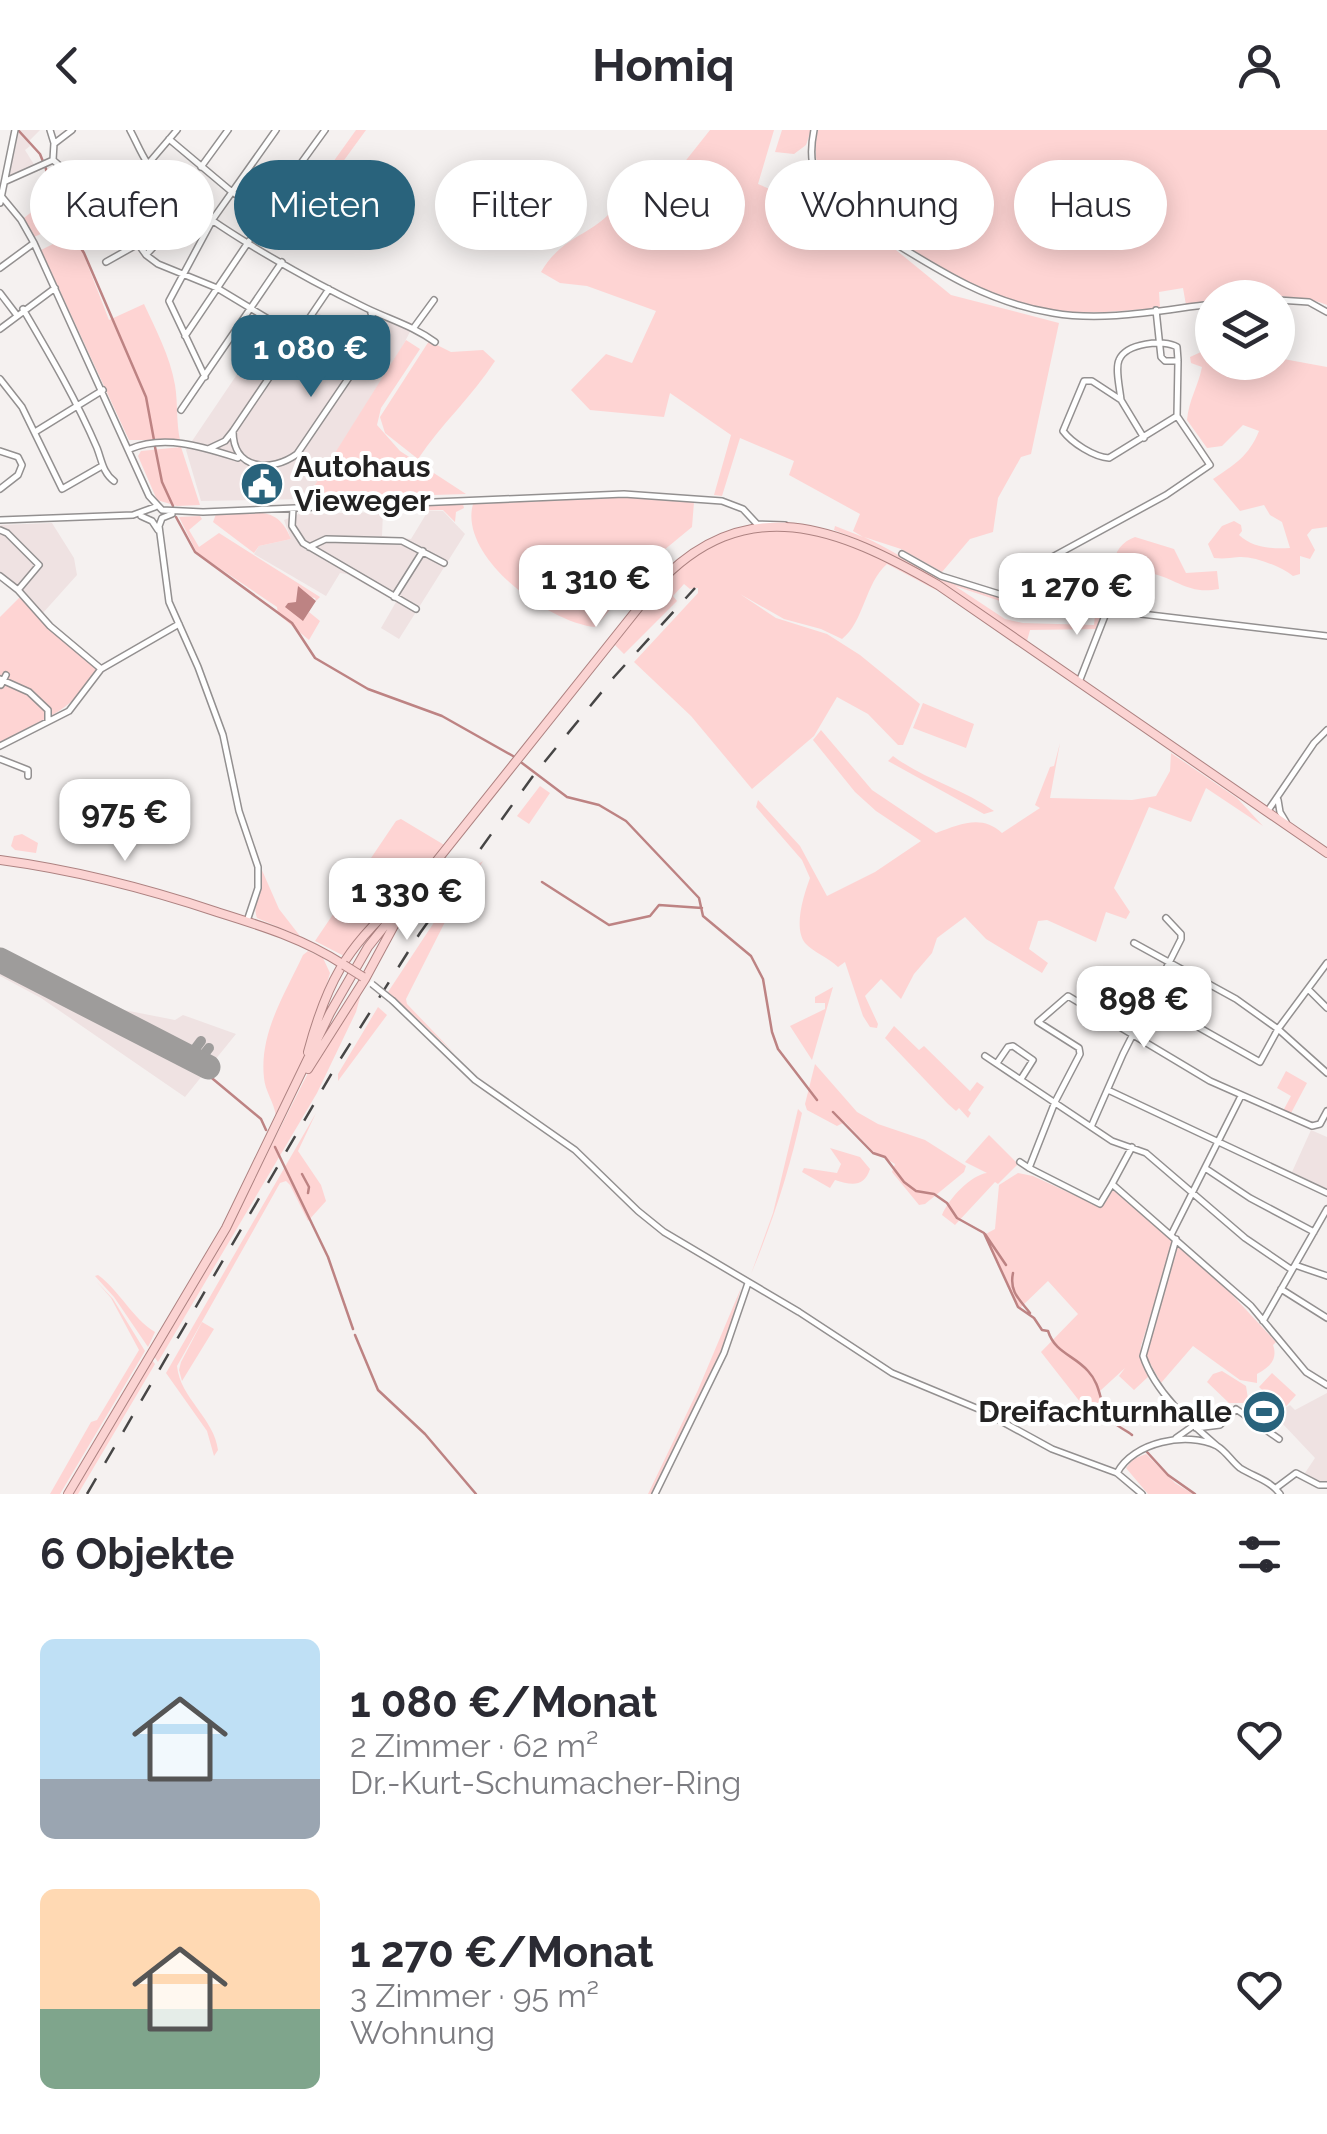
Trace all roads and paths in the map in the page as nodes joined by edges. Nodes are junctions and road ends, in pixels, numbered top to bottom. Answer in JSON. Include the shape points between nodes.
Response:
{"nodes":[{"id":1,"x":50,"y":130,"type":"edge"},
{"id":2,"x":72,"y":130,"type":"edge"},
{"id":3,"x":130,"y":130,"type":"edge"},
{"id":4,"x":177,"y":130,"type":"edge"},
{"id":5,"x":228,"y":130,"type":"edge"},
{"id":6,"x":276,"y":130,"type":"edge"},
{"id":7,"x":325,"y":130,"type":"edge"},
{"id":8,"x":814,"y":130,"type":"edge"},
{"id":9,"x":15,"y":131,"type":"edge"},
{"id":10,"x":170,"y":139,"type":"junction"},
{"id":11,"x":54,"y":143,"type":"junction"},
{"id":12,"x":49,"y":160,"type":"edge"},
{"id":13,"x":146,"y":160,"type":"edge"},
{"id":14,"x":152,"y":160,"type":"edge"},
{"id":15,"x":193,"y":160,"type":"edge"},
{"id":16,"x":206,"y":160,"type":"edge"},
{"id":17,"x":30,"y":171,"type":"edge"},
{"id":18,"x":214,"y":177,"type":"edge"},
{"id":19,"x":6,"y":181,"type":"junction"},
{"id":20,"x":232,"y":192,"type":"junction"},
{"id":21,"x":1,"y":200,"type":"edge"},
{"id":22,"x":214,"y":218,"type":"edge"},
{"id":23,"x":30,"y":238,"type":"edge"},
{"id":24,"x":30,"y":246,"type":"edge"},
{"id":25,"x":37,"y":250,"type":"edge"},
{"id":26,"x":127,"y":250,"type":"edge"},
{"id":27,"x":142,"y":250,"type":"edge"},
{"id":28,"x":151,"y":250,"type":"edge"},
{"id":29,"x":195,"y":250,"type":"edge"},
{"id":30,"x":243,"y":250,"type":"edge"},
{"id":31,"x":263,"y":250,"type":"edge"},
{"id":32,"x":146,"y":255,"type":"junction"},
{"id":33,"x":106,"y":262,"type":"dead end"},
{"id":34,"x":282,"y":262,"type":"junction"},
{"id":35,"x":0,"y":268,"type":"edge"},
{"id":36,"x":182,"y":273,"type":"junction"},
{"id":37,"x":56,"y":288,"type":"junction"},
{"id":38,"x":217,"y":288,"type":"junction"},
{"id":39,"x":329,"y":289,"type":"junction"},
{"id":40,"x":0,"y":293,"type":"edge"},
{"id":41,"x":434,"y":300,"type":"dead end"},
{"id":42,"x":1295,"y":301,"type":"edge"},
{"id":43,"x":1195,"y":306,"type":"edge"},
{"id":44,"x":251,"y":308,"type":"junction"},
{"id":45,"x":370,"y":310,"type":"junction"},
{"id":46,"x":1156,"y":310,"type":"junction"},
{"id":47,"x":19,"y":312,"type":"junction"},
{"id":48,"x":1327,"y":312,"type":"edge"},
{"id":49,"x":414,"y":327,"type":"junction"},
{"id":50,"x":0,"y":329,"type":"edge"},
{"id":51,"x":185,"y":336,"type":"junction"},
{"id":52,"x":297,"y":336,"type":"junction"},
{"id":53,"x":436,"y":342,"type":"dead end"},
{"id":54,"x":1160,"y":342,"type":"junction"},
{"id":55,"x":1178,"y":361,"type":"junction"},
{"id":56,"x":353,"y":370,"type":"junction"},
{"id":57,"x":205,"y":376,"type":"junction"},
{"id":58,"x":0,"y":380,"type":"edge"},
{"id":59,"x":103,"y":390,"type":"junction"},
{"id":60,"x":1121,"y":400,"type":"junction"},
{"id":61,"x":78,"y":405,"type":"junction"},
{"id":62,"x":181,"y":410,"type":"dead end"},
{"id":63,"x":1178,"y":416,"type":"junction"},
{"id":64,"x":35,"y":432,"type":"junction"},
{"id":65,"x":233,"y":432,"type":"junction"},
{"id":66,"x":1144,"y":438,"type":"junction"},
{"id":67,"x":130,"y":449,"type":"junction"},
{"id":68,"x":208,"y":449,"type":"junction"},
{"id":69,"x":0,"y":451,"type":"edge"},
{"id":70,"x":240,"y":459,"type":"junction"},
{"id":71,"x":102,"y":466,"type":"junction"},
{"id":72,"x":114,"y":481,"type":"dead end"},
{"id":73,"x":0,"y":488,"type":"edge"},
{"id":74,"x":293,"y":509,"type":"junction"},
{"id":75,"x":157,"y":512,"type":"junction"},
{"id":76,"x":132,"y":515,"type":"junction"},
{"id":77,"x":0,"y":520,"type":"edge"},
{"id":78,"x":150,"y":520,"type":"junction"},
{"id":79,"x":788,"y":526,"type":"junction"},
{"id":80,"x":0,"y":530,"type":"edge"},
{"id":81,"x":159,"y":535,"type":"junction"},
{"id":82,"x":309,"y":547,"type":"junction"},
{"id":83,"x":423,"y":550,"type":"junction"},
{"id":84,"x":902,"y":554,"type":"dead end"},
{"id":85,"x":444,"y":563,"type":"dead end"},
{"id":86,"x":0,"y":576,"type":"edge"},
{"id":87,"x":18,"y":590,"type":"junction"},
{"id":88,"x":394,"y":597,"type":"junction"},
{"id":89,"x":1040,"y":602,"type":"junction"},
{"id":90,"x":1108,"y":608,"type":"junction"},
{"id":91,"x":416,"y":610,"type":"dead end"},
{"id":92,"x":179,"y":624,"type":"junction"},
{"id":93,"x":1327,"y":636,"type":"edge"},
{"id":94,"x":101,"y":668,"type":"junction"},
{"id":95,"x":3,"y":680,"type":"edge"},
{"id":96,"x":1078,"y":682,"type":"junction"},
{"id":97,"x":48,"y":710,"type":"junction"},
{"id":98,"x":61,"y":714,"type":"junction"},
{"id":99,"x":48,"y":721,"type":"junction"},
{"id":100,"x":1327,"y":730,"type":"edge"},
{"id":101,"x":0,"y":746,"type":"edge"},
{"id":102,"x":0,"y":759,"type":"edge"},
{"id":103,"x":28,"y":776,"type":"dead end"},
{"id":104,"x":1279,"y":797,"type":"junction"},
{"id":105,"x":1278,"y":807,"type":"junction"},
{"id":106,"x":1268,"y":813,"type":"junction"},
{"id":107,"x":1291,"y":828,"type":"junction"},
{"id":108,"x":1327,"y":853,"type":"edge"},
{"id":109,"x":0,"y":860,"type":"edge"},
{"id":110,"x":413,"y":890,"type":"junction"},
{"id":111,"x":248,"y":914,"type":"junction"},
{"id":112,"x":1166,"y":918,"type":"dead end"},
{"id":113,"x":1134,"y":943,"type":"dead end"},
{"id":114,"x":320,"y":950,"type":"junction"},
{"id":115,"x":1170,"y":962,"type":"junction"},
{"id":116,"x":1327,"y":963,"type":"edge"},
{"id":117,"x":343,"y":964,"type":"junction"},
{"id":118,"x":1101,"y":972,"type":"dead end"},
{"id":119,"x":333,"y":977,"type":"junction"},
{"id":120,"x":367,"y":980,"type":"junction"},
{"id":121,"x":1308,"y":989,"type":"junction"},
{"id":122,"x":1150,"y":999,"type":"junction"},
{"id":123,"x":1327,"y":1008,"type":"edge"},
{"id":124,"x":1278,"y":1029,"type":"junction"},
{"id":125,"x":1132,"y":1036,"type":"junction"},
{"id":126,"x":985,"y":1056,"type":"dead end"},
{"id":127,"x":997,"y":1063,"type":"junction"},
{"id":128,"x":1327,"y":1073,"type":"edge"},
{"id":129,"x":1021,"y":1079,"type":"junction"},
{"id":130,"x":297,"y":1085,"type":"junction"},
{"id":131,"x":1108,"y":1090,"type":"junction"},
{"id":132,"x":1241,"y":1096,"type":"junction"},
{"id":133,"x":1055,"y":1102,"type":"junction"},
{"id":134,"x":288,"y":1104,"type":"junction"},
{"id":135,"x":1327,"y":1111,"type":"edge"},
{"id":136,"x":1091,"y":1127,"type":"junction"},
{"id":137,"x":1216,"y":1140,"type":"junction"},
{"id":138,"x":1132,"y":1147,"type":"junction"},
{"id":139,"x":1020,"y":1162,"type":"dead end"},
{"id":140,"x":1029,"y":1168,"type":"junction"},
{"id":141,"x":1205,"y":1168,"type":"junction"},
{"id":142,"x":1112,"y":1184,"type":"junction"},
{"id":143,"x":1327,"y":1193,"type":"edge"},
{"id":144,"x":1193,"y":1196,"type":"junction"},
{"id":145,"x":1327,"y":1209,"type":"edge"},
{"id":146,"x":1314,"y":1232,"type":"junction"},
{"id":147,"x":1173,"y":1237,"type":"junction"},
{"id":148,"x":1294,"y":1267,"type":"junction"},
{"id":149,"x":1327,"y":1276,"type":"edge"},
{"id":150,"x":748,"y":1283,"type":"junction"},
{"id":151,"x":1280,"y":1289,"type":"junction"},
{"id":152,"x":1327,"y":1318,"type":"edge"},
{"id":153,"x":1263,"y":1320,"type":"junction"},
{"id":154,"x":1327,"y":1385,"type":"edge"},
{"id":155,"x":1194,"y":1427,"type":"junction"},
{"id":156,"x":1279,"y":1439,"type":"dead end"},
{"id":157,"x":1173,"y":1440,"type":"junction"},
{"id":158,"x":1217,"y":1446,"type":"junction"},
{"id":159,"x":1117,"y":1472,"type":"junction"},
{"id":160,"x":1327,"y":1485,"type":"edge"},
{"id":161,"x":1278,"y":1491,"type":"edge"},
{"id":162,"x":68,"y":1494,"type":"edge"},
{"id":163,"x":655,"y":1494,"type":"edge"},
{"id":164,"x":1142,"y":1494,"type":"edge"}],
"edges":[{"from":1,"to":11,"type":"street"},
{"from":2,"to":11,"type":"street"},
{"from":3,"to":13,"type":"street"},
{"from":4,"to":10,"type":"street"},
{"from":5,"to":16,"type":"street"},
{"from":6,"to":20,"type":"street"},
{"from":7,"to":20,"type":"street","via":[[264,213]]},
{"from":8,"to":46,"type":"street","via":[[813,170],[835,204],[955,280],[999,300],[1054,313]]},
{"from":9,"to":19,"type":"street"},
{"from":10,"to":14,"type":"street"},
{"from":10,"to":15,"type":"street"},
{"from":11,"to":12,"type":"street"},
{"from":17,"to":19,"type":"street"},
{"from":18,"to":20,"type":"street"},
{"from":19,"to":21,"type":"street"},
{"from":20,"to":22,"type":"street"},
{"from":21,"to":23,"type":"street"},
{"from":24,"to":35,"type":"street"},
{"from":25,"to":37,"type":"street"},
{"from":26,"to":33,"type":"street"},
{"from":27,"to":32,"type":"street"},
{"from":28,"to":32,"type":"street"},
{"from":29,"to":36,"type":"street"},
{"from":30,"to":38,"type":"street"},
{"from":31,"to":34,"type":"street"},
{"from":32,"to":36,"type":"street"},
{"from":34,"to":39,"type":"street"},
{"from":34,"to":44,"type":"street"},
{"from":36,"to":38,"type":"street"},
{"from":36,"to":51,"type":"street","via":[[168,301]]},
{"from":37,"to":47,"type":"street"},
{"from":37,"to":59,"type":"street"},
{"from":38,"to":44,"type":"street"},
{"from":38,"to":51,"type":"street"},
{"from":39,"to":45,"type":"street"},
{"from":39,"to":52,"type":"street"},
{"from":40,"to":47,"type":"street"},
{"from":41,"to":49,"type":"street"},
{"from":42,"to":48,"type":"street"},
{"from":43,"to":46,"type":"street"},
{"from":44,"to":52,"type":"street"},
{"from":44,"to":57,"type":"street"},
{"from":45,"to":49,"type":"street"},
{"from":45,"to":56,"type":"street","via":[[373,342]]},
{"from":46,"to":54,"type":"street"},
{"from":47,"to":50,"type":"street"},
{"from":47,"to":61,"type":"street"},
{"from":49,"to":53,"type":"street"},
{"from":51,"to":57,"type":"street"},
{"from":52,"to":56,"type":"street"},
{"from":52,"to":65,"type":"street"},
{"from":54,"to":55,"type":"street","via":[[1176,345]]},
{"from":54,"to":55,"type":"street","via":[[1162,359]]},
{"from":54,"to":60,"type":"street","via":[[1121,356]]},
{"from":55,"to":63,"type":"street"},
{"from":56,"to":70,"type":"street","via":[[297,454],[270,467]]},
{"from":57,"to":62,"type":"street"},
{"from":58,"to":64,"type":"street"},
{"from":59,"to":61,"type":"street"},
{"from":59,"to":67,"type":"street"},
{"from":60,"to":66,"type":"street"},
{"from":60,"to":66,"type":"street","via":[[1084,381],[1065,434],[1106,459]]},
{"from":61,"to":64,"type":"street"},
{"from":61,"to":71,"type":"street"},
{"from":63,"to":66,"type":"street"},
{"from":63,"to":89,"type":"street","via":[[1210,464],[1034,567],[1025,587]]},
{"from":64,"to":71,"type":"street","via":[[60,487]]},
{"from":65,"to":68,"type":"street"},
{"from":65,"to":70,"type":"street"},
{"from":67,"to":68,"type":"street","via":[[162,442]]},
{"from":67,"to":75,"type":"street"},
{"from":68,"to":70,"type":"street"},
{"from":69,"to":73,"type":"street","via":[[21,462],[18,475]]},
{"from":71,"to":72,"type":"street"},
{"from":74,"to":75,"type":"street"},
{"from":74,"to":79,"type":"street","via":[[624,494],[731,504],[757,524]]},
{"from":74,"to":82,"type":"street","via":[[294,532]]},
{"from":75,"to":76,"type":"street"},
{"from":75,"to":78,"type":"street"},
{"from":75,"to":78,"type":"street"},
{"from":75,"to":81,"type":"street"},
{"from":76,"to":77,"type":"street"},
{"from":76,"to":78,"type":"street"},
{"from":78,"to":81,"type":"street"},
{"from":79,"to":96,"type":"main road","via":[[827,532],[908,568]]},
{"from":79,"to":110,"type":"main road","via":[[727,534],[668,572]]},
{"from":80,"to":87,"type":"street","via":[[39,564]]},
{"from":81,"to":92,"type":"street","via":[[167,594]]},
{"from":82,"to":83,"type":"street","via":[[348,539],[402,541]]},
{"from":82,"to":88,"type":"street"},
{"from":83,"to":85,"type":"street"},
{"from":83,"to":88,"type":"street"},
{"from":84,"to":89,"type":"street","via":[[941,576]]},
{"from":86,"to":87,"type":"street"},
{"from":87,"to":94,"type":"street"},
{"from":88,"to":91,"type":"street"},
{"from":89,"to":90,"type":"street"},
{"from":90,"to":93,"type":"street"},
{"from":90,"to":96,"type":"street"},
{"from":92,"to":94,"type":"street"},
{"from":92,"to":111,"type":"street","via":[[226,746],[258,867]]},
{"from":94,"to":98,"type":"street","via":[[80,700]]},
{"from":95,"to":97,"type":"street"},
{"from":96,"to":106,"type":"main road"},
{"from":97,"to":98,"type":"street"},
{"from":97,"to":99,"type":"street"},
{"from":98,"to":99,"type":"street"},
{"from":99,"to":101,"type":"street"},
{"from":100,"to":104,"type":"street"},
{"from":102,"to":103,"type":"street","via":[[28,770]]},
{"from":104,"to":105,"type":"street"},
{"from":104,"to":106,"type":"street"},
{"from":105,"to":106,"type":"street"},
{"from":105,"to":107,"type":"street"},
{"from":106,"to":107,"type":"main road"},
{"from":107,"to":108,"type":"main road"},
{"from":109,"to":111,"type":"main road","via":[[100,876]]},
{"from":110,"to":117,"type":"main road","via":[[368,929]]},
{"from":110,"to":120,"type":"main road"},
{"from":110,"to":130,"type":"main road","via":[[348,978]]},
{"from":111,"to":114,"type":"main road"},
{"from":112,"to":115,"type":"street","via":[[1181,934]]},
{"from":113,"to":115,"type":"street"},
{"from":114,"to":117,"type":"main road"},
{"from":114,"to":119,"type":"main road"},
{"from":115,"to":122,"type":"street"},
{"from":115,"to":124,"type":"street"},
{"from":116,"to":121,"type":"street"},
{"from":117,"to":119,"type":"main road"},
{"from":117,"to":120,"type":"main road","bridge":true},
{"from":118,"to":122,"type":"street"},
{"from":119,"to":130,"type":"main road"},
{"from":120,"to":134,"type":"main road"},
{"from":120,"to":150,"type":"street","bridge":true,"via":[[475,1080],[575,1150],[648,1220]]},
{"from":121,"to":123,"type":"street"},
{"from":121,"to":124,"type":"street"},
{"from":122,"to":124,"type":"street","via":[[1257,1062]]},
{"from":122,"to":125,"type":"street"},
{"from":124,"to":128,"type":"street"},
{"from":125,"to":131,"type":"street"},
{"from":125,"to":132,"type":"street"},
{"from":125,"to":133,"type":"street","via":[[1068,996],[1038,1022],[1079,1048]]},
{"from":126,"to":127,"type":"street"},
{"from":127,"to":129,"type":"street"},
{"from":127,"to":129,"type":"street","via":[[1013,1046],[1032,1060]]},
{"from":129,"to":133,"type":"street"},
{"from":130,"to":134,"type":"main road"},
{"from":131,"to":136,"type":"street"},
{"from":131,"to":137,"type":"street"},
{"from":132,"to":135,"type":"street","via":[[1312,1126]]},
{"from":132,"to":137,"type":"street"},
{"from":133,"to":136,"type":"street"},
{"from":133,"to":140,"type":"street"},
{"from":134,"to":162,"type":"main road","via":[[226,1228]]},
{"from":136,"to":138,"type":"street"},
{"from":137,"to":141,"type":"street"},
{"from":137,"to":143,"type":"street"},
{"from":138,"to":142,"type":"street"},
{"from":138,"to":144,"type":"street"},
{"from":139,"to":140,"type":"street"},
{"from":140,"to":142,"type":"street","via":[[1100,1204]]},
{"from":141,"to":144,"type":"street"},
{"from":141,"to":146,"type":"street"},
{"from":142,"to":147,"type":"street"},
{"from":144,"to":147,"type":"street"},
{"from":144,"to":148,"type":"street"},
{"from":145,"to":146,"type":"street"},
{"from":146,"to":148,"type":"street"},
{"from":147,"to":153,"type":"street"},
{"from":147,"to":155,"type":"street","via":[[1143,1354],[1154,1380]]},
{"from":148,"to":149,"type":"street"},
{"from":148,"to":151,"type":"street"},
{"from":150,"to":159,"type":"street","via":[[892,1373],[1052,1449]]},
{"from":150,"to":163,"type":"street","via":[[728,1344]]},
{"from":151,"to":152,"type":"street"},
{"from":151,"to":153,"type":"street"},
{"from":153,"to":154,"type":"street","via":[[1306,1372]]},
{"from":155,"to":156,"type":"street","via":[[1220,1425],[1236,1409]]},
{"from":155,"to":157,"type":"street"},
{"from":155,"to":158,"type":"street"},
{"from":157,"to":158,"type":"street"},
{"from":157,"to":159,"type":"street","via":[[1127,1458]]},
{"from":158,"to":161,"type":"street"},
{"from":159,"to":164,"type":"street"},
{"from":160,"to":161,"type":"street","via":[[1296,1473]]}]}
